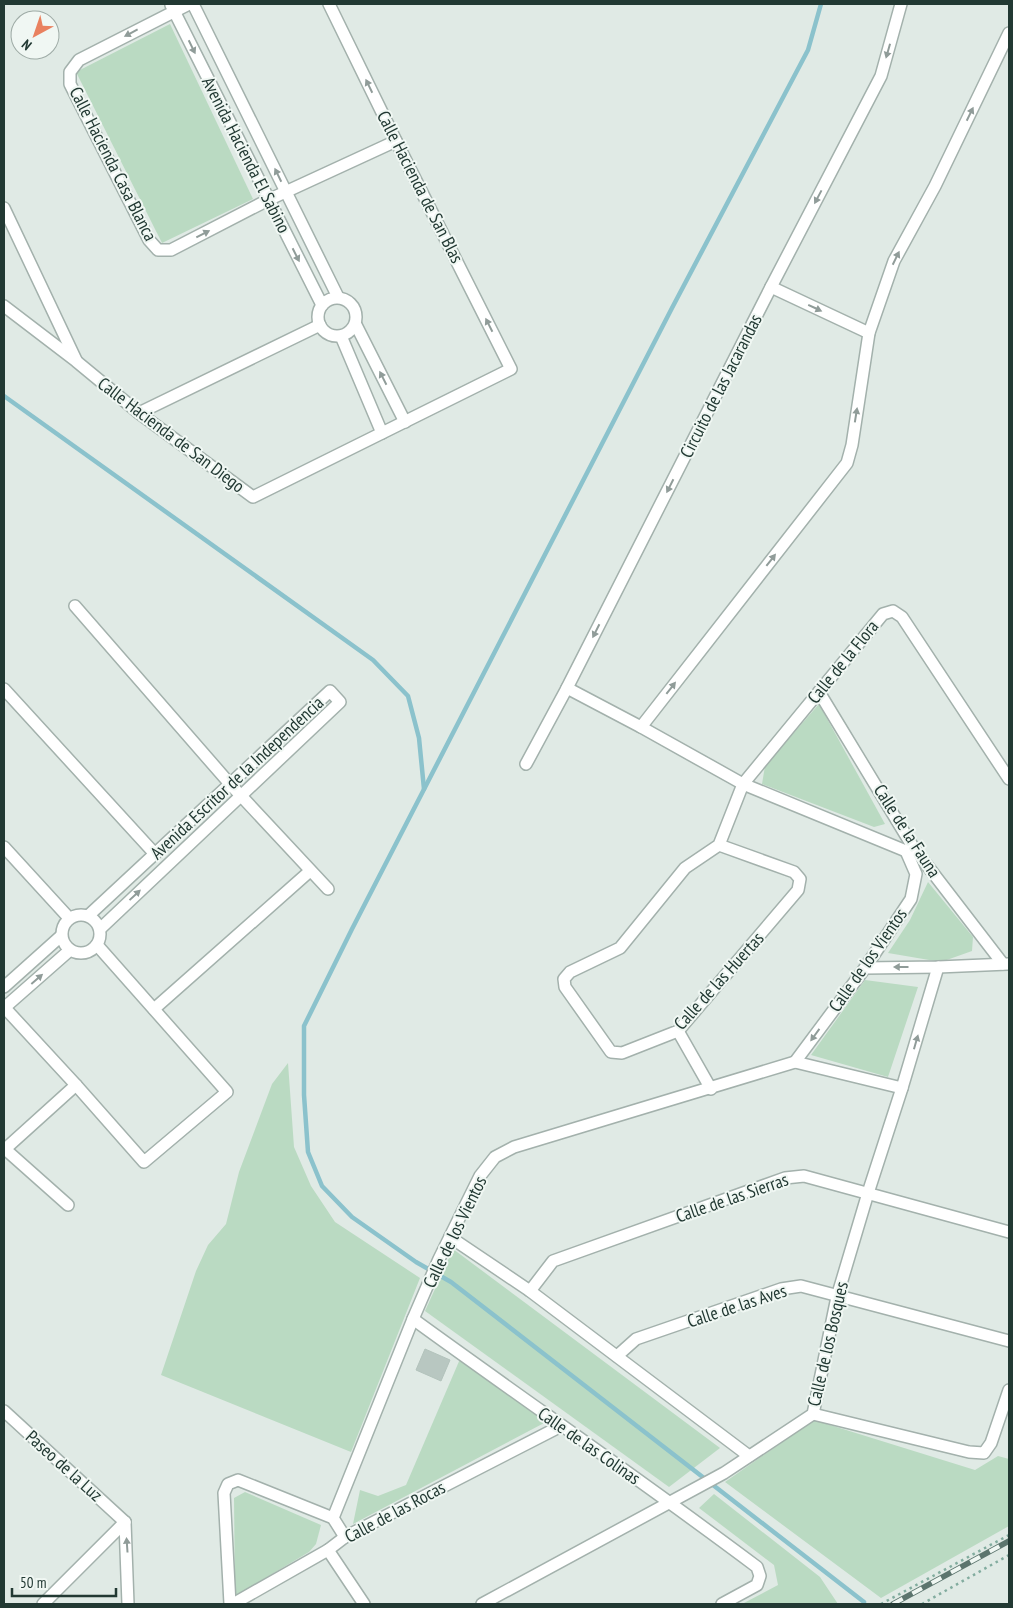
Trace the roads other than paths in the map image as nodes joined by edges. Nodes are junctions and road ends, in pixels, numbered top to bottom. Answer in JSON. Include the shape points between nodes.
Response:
{"nodes":[{"id":1,"x":189,"y":4,"type":"edge"},
{"id":2,"x":194,"y":4,"type":"edge"},
{"id":3,"x":329,"y":4,"type":"edge"},
{"id":4,"x":901,"y":4,"type":"edge"},
{"id":5,"x":172,"y":7,"type":"edge"},
{"id":6,"x":1009,"y":33,"type":"edge"},
{"id":7,"x":396,"y":141,"type":"junction"},
{"id":8,"x":286,"y":192,"type":"junction"},
{"id":9,"x":268,"y":200,"type":"junction"},
{"id":10,"x":4,"y":208,"type":"edge"},
{"id":11,"x":771,"y":287,"type":"junction"},
{"id":12,"x":338,"y":297,"type":"junction"},
{"id":13,"x":322,"y":305,"type":"junction"},
{"id":14,"x":4,"y":306,"type":"edge"},
{"id":15,"x":320,"y":325,"type":"junction"},
{"id":16,"x":356,"y":325,"type":"junction"},
{"id":17,"x":869,"y":333,"type":"junction"},
{"id":18,"x":340,"y":336,"type":"junction"},
{"id":19,"x":76,"y":361,"type":"junction"},
{"id":20,"x":511,"y":369,"type":"joint"},
{"id":21,"x":139,"y":413,"type":"junction"},
{"id":22,"x":405,"y":422,"type":"junction"},
{"id":23,"x":382,"y":433,"type":"junction"},
{"id":24,"x":75,"y":606,"type":"dead end"},
{"id":25,"x":568,"y":688,"type":"junction"},
{"id":26,"x":4,"y":689,"type":"edge"},
{"id":27,"x":819,"y":692,"type":"junction"},
{"id":28,"x":641,"y":726,"type":"junction"},
{"id":29,"x":526,"y":764,"type":"dead end"},
{"id":30,"x":1009,"y":779,"type":"edge"},
{"id":31,"x":230,"y":784,"type":"junction"},
{"id":32,"x":743,"y":784,"type":"junction"},
{"id":33,"x":241,"y":796,"type":"junction"},
{"id":34,"x":719,"y":845,"type":"junction"},
{"id":35,"x":4,"y":847,"type":"edge"},
{"id":36,"x":910,"y":849,"type":"junction"},
{"id":37,"x":155,"y":854,"type":"junction"},
{"id":38,"x":310,"y":871,"type":"junction"},
{"id":39,"x":328,"y":890,"type":"dead end"},
{"id":40,"x":88,"y":916,"type":"junction"},
{"id":41,"x":70,"y":918,"type":"junction"},
{"id":42,"x":100,"y":929,"type":"junction"},
{"id":43,"x":61,"y":936,"type":"junction"},
{"id":44,"x":97,"y":945,"type":"junction"},
{"id":45,"x":70,"y":950,"type":"junction"},
{"id":46,"x":1006,"y":964,"type":"edge"},
{"id":47,"x":938,"y":967,"type":"junction"},
{"id":48,"x":865,"y":968,"type":"junction"},
{"id":49,"x":4,"y":987,"type":"edge"},
{"id":50,"x":4,"y":1007,"type":"edge"},
{"id":51,"x":154,"y":1009,"type":"junction"},
{"id":52,"x":678,"y":1031,"type":"junction"},
{"id":53,"x":795,"y":1062,"type":"junction"},
{"id":54,"x":76,"y":1085,"type":"junction"},
{"id":55,"x":902,"y":1088,"type":"junction"},
{"id":56,"x":711,"y":1089,"type":"junction"},
{"id":57,"x":5,"y":1150,"type":"edge"},
{"id":58,"x":868,"y":1193,"type":"junction"},
{"id":59,"x":68,"y":1205,"type":"dead end"},
{"id":60,"x":1009,"y":1232,"type":"edge"},
{"id":61,"x":450,"y":1237,"type":"junction"},
{"id":62,"x":530,"y":1291,"type":"junction"},
{"id":63,"x":837,"y":1297,"type":"junction"},
{"id":64,"x":413,"y":1320,"type":"junction"},
{"id":65,"x":1009,"y":1341,"type":"edge"},
{"id":66,"x":617,"y":1356,"type":"junction"},
{"id":67,"x":1009,"y":1390,"type":"edge"},
{"id":68,"x":4,"y":1411,"type":"edge"},
{"id":69,"x":813,"y":1414,"type":"junction"},
{"id":70,"x":561,"y":1426,"type":"junction"},
{"id":71,"x":749,"y":1456,"type":"junction"},
{"id":72,"x":671,"y":1502,"type":"junction"},
{"id":73,"x":333,"y":1518,"type":"junction"},
{"id":74,"x":125,"y":1522,"type":"junction"},
{"id":75,"x":345,"y":1537,"type":"junction"},
{"id":76,"x":328,"y":1550,"type":"junction"},
{"id":77,"x":47,"y":1602,"type":"edge"},
{"id":78,"x":128,"y":1604,"type":"edge"},
{"id":79,"x":231,"y":1604,"type":"edge"},
{"id":80,"x":364,"y":1604,"type":"edge"},
{"id":81,"x":482,"y":1604,"type":"edge"},
{"id":82,"x":722,"y":1604,"type":"edge"}],
"edges":[{"from":1,"to":5,"type":"street","name":"Calle Hacienda Casa Blanca"},
{"from":8,"to":2,"type":"street","name":"Avenida Hacienda El Sabino","one_way":true},
{"from":7,"to":3,"type":"street","name":"Calle Hacienda de San Blas","one_way":true},
{"from":4,"to":11,"type":"street","name":"Circuito de las Jacarandas","one_way":true,"via":[[881,76]]},
{"from":5,"to":9,"type":"street","name":"Avenida Hacienda El Sabino","one_way":true},
{"from":5,"to":9,"type":"street","name":"Calle Hacienda Casa Blanca","one_way":true,"via":[[79,60],[70,72],[70,84],[149,240],[158,250],[171,250]]},
{"from":17,"to":6,"type":"street","one_way":true,"via":[[894,261],[935,186]]},
{"from":7,"to":8,"type":"street","name":"Calle Hacienda Casa Blanca"},
{"from":20,"to":7,"type":"street","name":"Calle Hacienda de San Blas","one_way":true},
{"from":8,"to":9,"type":"street","name":"Calle Hacienda Casa Blanca"},
{"from":8,"to":12,"type":"street","name":"Avenida Hacienda El Sabino"},
{"from":9,"to":13,"type":"street","name":"Avenida Hacienda El Sabino","one_way":true},
{"from":10,"to":19,"type":"street"},
{"from":11,"to":17,"type":"street","one_way":true},
{"from":11,"to":25,"type":"street","name":"Circuito de las Jacarandas","one_way":true},
{"from":12,"to":13,"type":"street","via":[[326,300]]},
{"from":12,"to":16,"type":"street","via":[[348,300],[355,309]]},
{"from":13,"to":15,"type":"street","via":[[318,311]]},
{"from":14,"to":19,"type":"street","name":"Calle Hacienda de San Diego"},
{"from":15,"to":18,"type":"street","via":[[328,334]]},
{"from":15,"to":21,"type":"street"},
{"from":16,"to":18,"type":"street"},
{"from":22,"to":16,"type":"street","one_way":true},
{"from":28,"to":17,"type":"street","one_way":true,"via":[[848,463]]},
{"from":18,"to":23,"type":"street"},
{"from":19,"to":21,"type":"street","name":"Calle Hacienda de San Diego"},
{"from":20,"to":22,"type":"street","name":"Calle Hacienda de San Diego"},
{"from":21,"to":23,"type":"street","name":"Calle Hacienda de San Diego","via":[[253,497]]},
{"from":22,"to":23,"type":"street","name":"Calle Hacienda de San Diego"},
{"from":24,"to":31,"type":"street"},
{"from":25,"to":28,"type":"street"},
{"from":25,"to":29,"type":"street","name":"Circuito de las Jacarandas"},
{"from":26,"to":37,"type":"street"},
{"from":27,"to":30,"type":"street","name":"Calle de la Flora","via":[[883,614],[893,611],[902,618]]},
{"from":27,"to":32,"type":"street","name":"Calle de la Flora"},
{"from":27,"to":36,"type":"street","name":"Calle de la Fauna"},
{"from":28,"to":32,"type":"street"},
{"from":31,"to":33,"type":"street"},
{"from":31,"to":33,"type":"street","name":"Avenida Escritor de la Independencia","via":[[330,691],[340,702]]},
{"from":31,"to":37,"type":"street","name":"Avenida Escritor de la Independencia"},
{"from":32,"to":34,"type":"street"},
{"from":32,"to":36,"type":"street"},
{"from":33,"to":38,"type":"street"},
{"from":42,"to":33,"type":"street","name":"Avenida Escritor de la Independencia","one_way":true},
{"from":34,"to":52,"type":"street","name":"Calle de las Huertas","via":[[794,872],[800,879],[798,890]]},
{"from":34,"to":52,"type":"street","name":"Calle de las Huertas","via":[[685,868],[620,948],[570,972],[564,979],[565,987],[612,1052],[622,1052]]},
{"from":35,"to":41,"type":"street"},
{"from":36,"to":46,"type":"street","name":"Calle de la Fauna"},
{"from":36,"to":48,"type":"street","name":"Calle de los Vientos","via":[[916,874],[911,899]]},
{"from":37,"to":40,"type":"street","name":"Avenida Escritor de la Independencia"},
{"from":38,"to":39,"type":"street"},
{"from":38,"to":51,"type":"street"},
{"from":40,"to":41,"type":"street"},
{"from":40,"to":42,"type":"street"},
{"from":41,"to":43,"type":"street"},
{"from":42,"to":44,"type":"street"},
{"from":43,"to":45,"type":"street"},
{"from":43,"to":49,"type":"street"},
{"from":44,"to":45,"type":"street","via":[[82,954]]},
{"from":44,"to":51,"type":"street"},
{"from":50,"to":45,"type":"street","one_way":true},
{"from":46,"to":47,"type":"street"},
{"from":47,"to":48,"type":"street","one_way":true},
{"from":55,"to":47,"type":"street","name":"Calle de los Bosques","one_way":true},
{"from":48,"to":53,"type":"street","name":"Calle de los Vientos","one_way":true},
{"from":50,"to":54,"type":"street"},
{"from":51,"to":54,"type":"street","via":[[227,1092],[144,1162]]},
{"from":52,"to":56,"type":"street"},
{"from":53,"to":55,"type":"street"},
{"from":53,"to":56,"type":"street","name":"Calle de los Vientos"},
{"from":54,"to":57,"type":"street"},
{"from":55,"to":58,"type":"street","name":"Calle de los Bosques"},
{"from":56,"to":61,"type":"street","name":"Calle de los Vientos","via":[[514,1147],[495,1157],[480,1176]]},
{"from":57,"to":59,"type":"street"},
{"from":58,"to":60,"type":"street","name":"Calle de las Sierras"},
{"from":58,"to":62,"type":"street","name":"Calle de las Sierras","via":[[804,1176],[785,1178],[553,1261]]},
{"from":58,"to":63,"type":"street","name":"Calle de los Bosques"},
{"from":61,"to":62,"type":"street"},
{"from":61,"to":64,"type":"street","name":"Calle de los Vientos"},
{"from":62,"to":66,"type":"street"},
{"from":63,"to":65,"type":"street","name":"Calle de las Aves"},
{"from":63,"to":66,"type":"street","name":"Calle de las Aves","via":[[801,1286],[781,1289],[636,1339]]},
{"from":63,"to":69,"type":"street","name":"Calle de los Bosques"},
{"from":64,"to":70,"type":"street","name":"Calle de las Colinas"},
{"from":64,"to":73,"type":"street","name":"Calle de los Vientos"},
{"from":66,"to":71,"type":"street"},
{"from":67,"to":69,"type":"street","via":[[991,1443],[984,1453]]},
{"from":68,"to":74,"type":"street","name":"Paseo de la Luz"},
{"from":69,"to":71,"type":"street","name":"Calle de los Bosques"},
{"from":70,"to":72,"type":"street","name":"Calle de las Colinas"},
{"from":70,"to":75,"type":"street","name":"Calle de las Rocas"},
{"from":71,"to":72,"type":"street","name":"Calle de los Bosques"},
{"from":72,"to":81,"type":"street","name":"Calle de los Bosques"},
{"from":72,"to":82,"type":"street","name":"Calle de las Colinas","via":[[757,1567],[760,1576],[757,1585]]},
{"from":73,"to":75,"type":"street"},
{"from":73,"to":79,"type":"street","via":[[238,1480],[228,1484],[224,1493]]},
{"from":74,"to":77,"type":"street"},
{"from":78,"to":74,"type":"street","one_way":true},
{"from":75,"to":76,"type":"street","name":"Calle de las Rocas"},
{"from":76,"to":79,"type":"street","name":"Calle de las Rocas"},
{"from":76,"to":80,"type":"street"}]}
